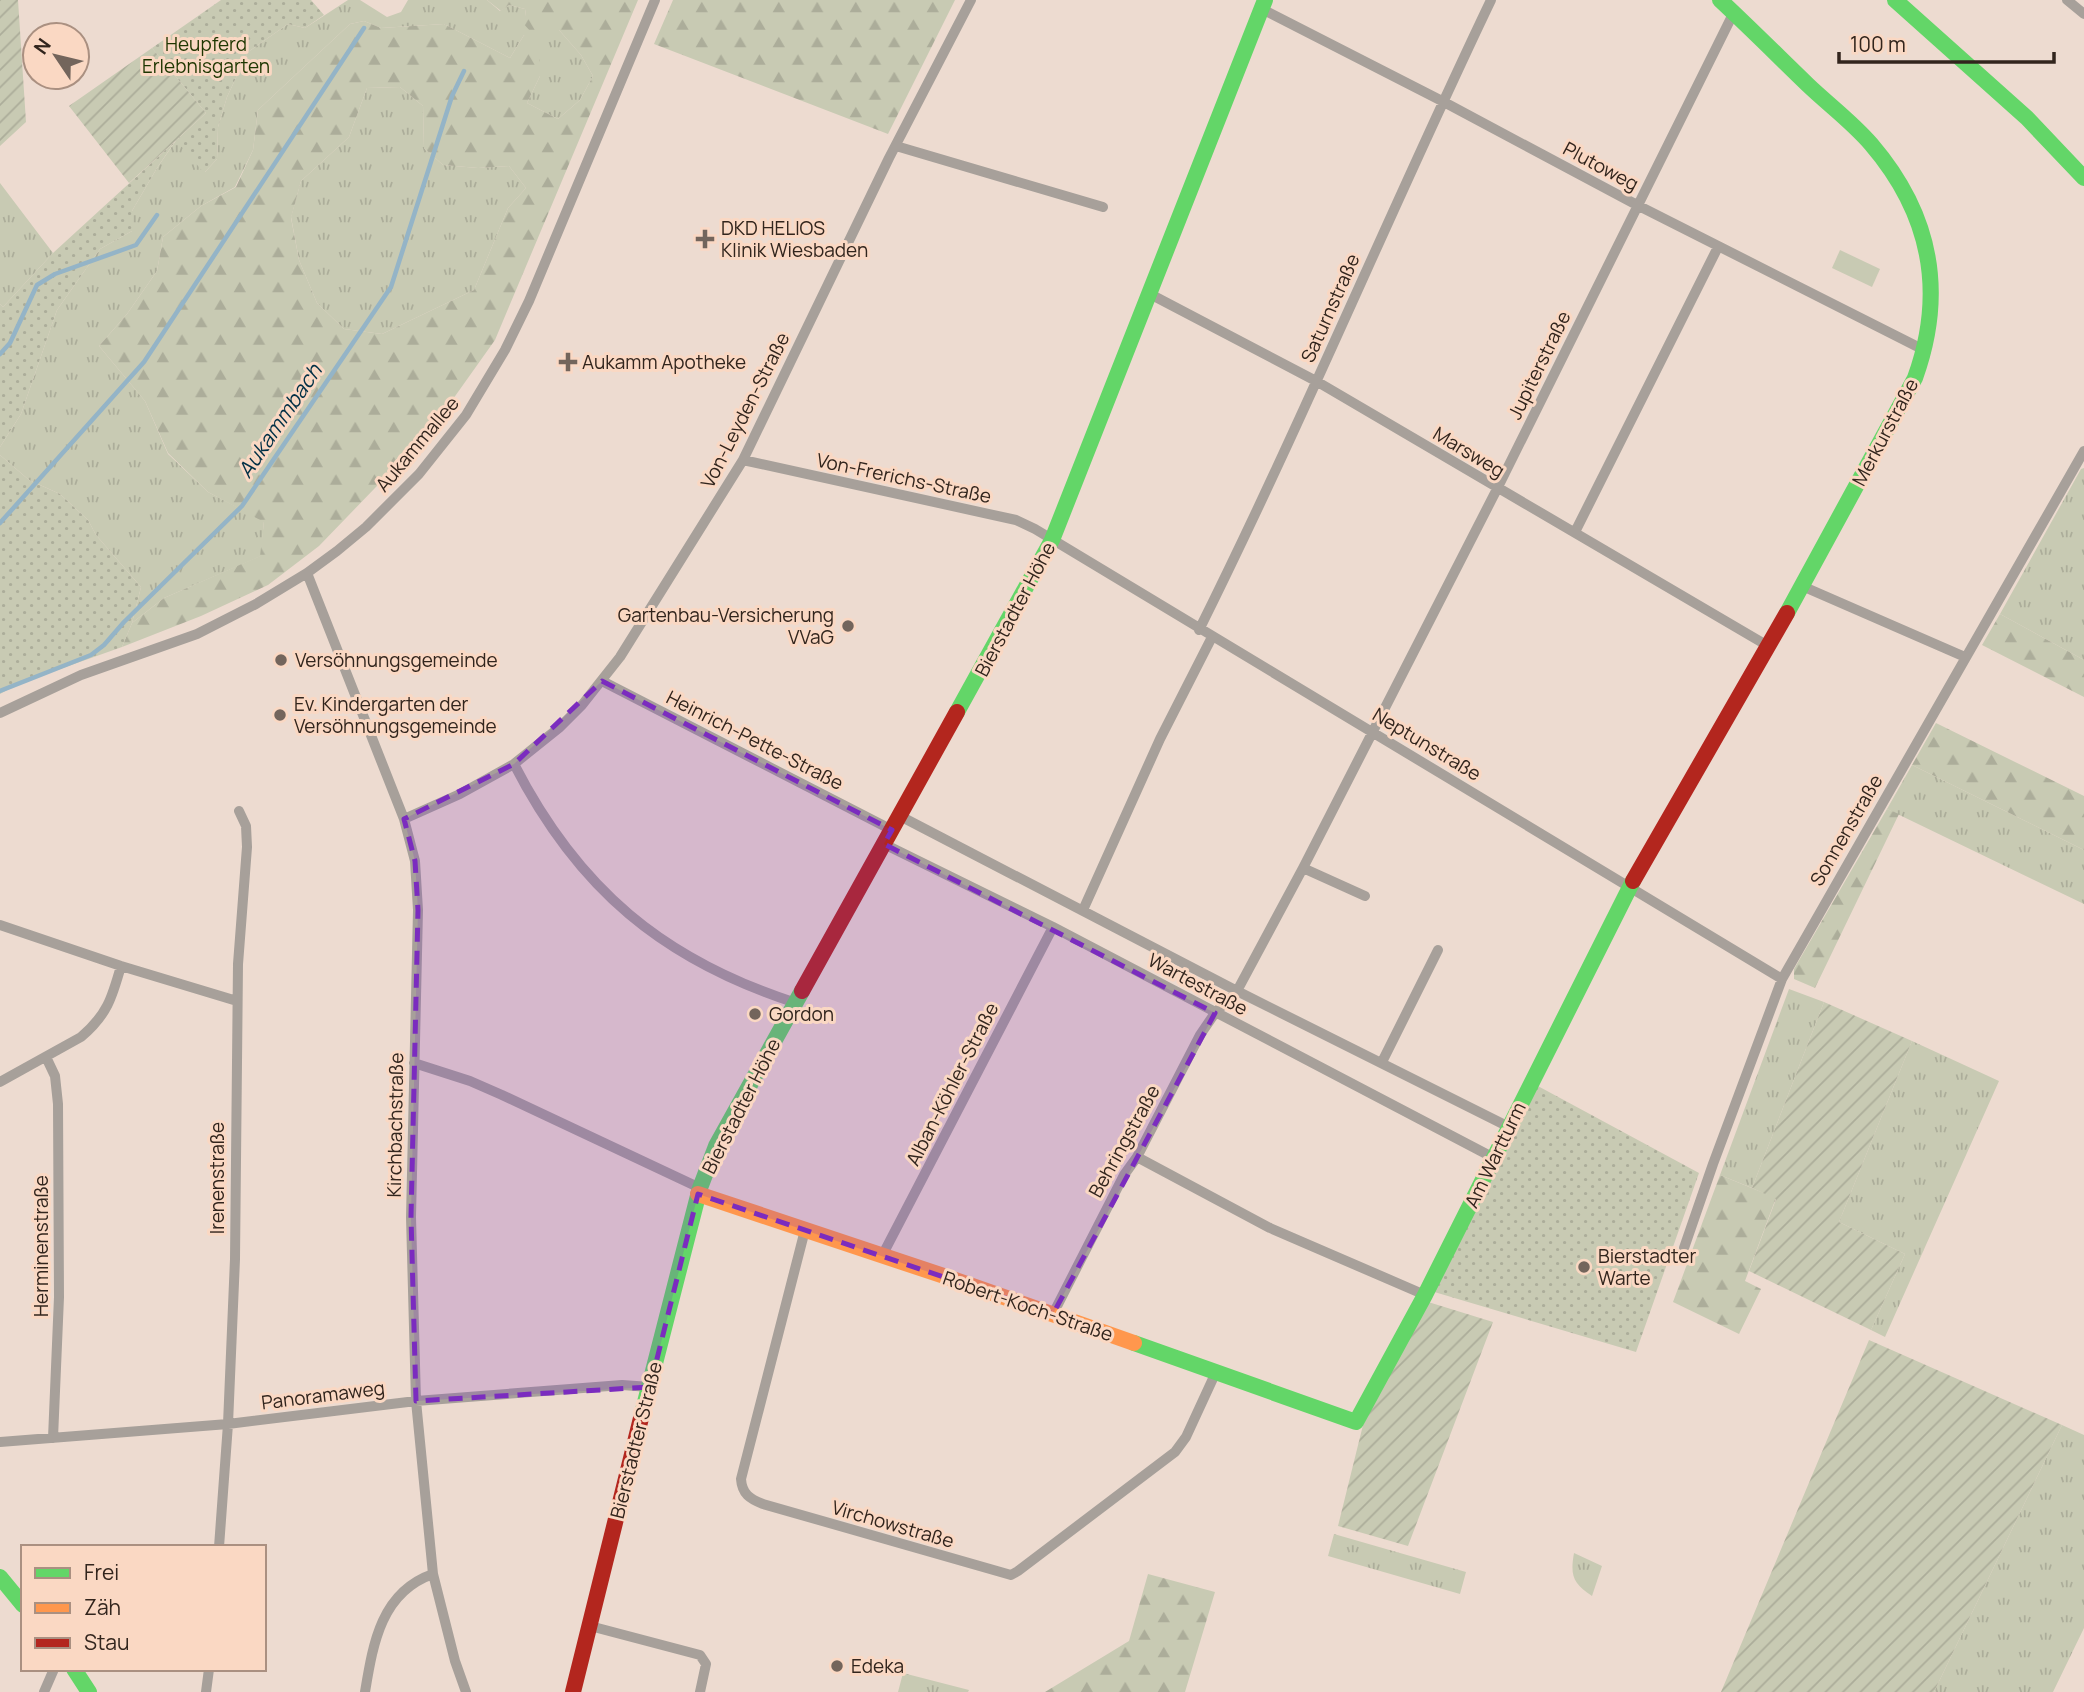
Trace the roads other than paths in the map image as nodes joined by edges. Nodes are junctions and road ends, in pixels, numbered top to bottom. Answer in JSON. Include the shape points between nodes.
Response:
{"nodes":[{"id":1,"x":655,"y":0,"type":"edge"},
{"id":2,"x":971,"y":0,"type":"edge"},
{"id":3,"x":1491,"y":0,"type":"edge"},
{"id":4,"x":1720,"y":0,"type":"edge"},
{"id":5,"x":1895,"y":0,"type":"edge"},
{"id":6,"x":2067,"y":0,"type":"edge"},
{"id":7,"x":1263,"y":5,"type":"edge"},
{"id":8,"x":1734,"y":12,"type":"junction"},
{"id":9,"x":2084,"y":13,"type":"edge"},
{"id":10,"x":1442,"y":101,"type":"junction"},
{"id":11,"x":896,"y":146,"type":"junction"},
{"id":12,"x":2081,"y":172,"type":"edge"},
{"id":13,"x":1637,"y":205,"type":"junction"},
{"id":14,"x":1103,"y":207,"type":"dead end"},
{"id":15,"x":1718,"y":247,"type":"junction"},
{"id":16,"x":1150,"y":294,"type":"junction"},
{"id":17,"x":1926,"y":351,"type":"junction"},
{"id":18,"x":1316,"y":381,"type":"junction"},
{"id":19,"x":2084,"y":451,"type":"edge"},
{"id":20,"x":743,"y":460,"type":"junction"},
{"id":21,"x":1497,"y":489,"type":"junction"},
{"id":22,"x":1575,"y":532,"type":"junction"},
{"id":23,"x":1052,"y":540,"type":"junction"},
{"id":24,"x":307,"y":573,"type":"junction"},
{"id":25,"x":1802,"y":586,"type":"junction"},
{"id":26,"x":1199,"y":630,"type":"junction"},
{"id":27,"x":1212,"y":637,"type":"junction"},
{"id":28,"x":1768,"y":646,"type":"junction"},
{"id":29,"x":1965,"y":657,"type":"junction"},
{"id":30,"x":602,"y":681,"type":"junction"},
{"id":31,"x":0,"y":713,"type":"edge"},
{"id":32,"x":1371,"y":731,"type":"junction"},
{"id":33,"x":514,"y":764,"type":"junction"},
{"id":34,"x":239,"y":811,"type":"dead end"},
{"id":35,"x":404,"y":819,"type":"junction"},
{"id":36,"x":892,"y":830,"type":"junction"},
{"id":37,"x":1303,"y":868,"type":"junction"},
{"id":38,"x":1629,"y":887,"type":"junction"},
{"id":39,"x":1365,"y":896,"type":"dead end"},
{"id":40,"x":1083,"y":910,"type":"junction"},
{"id":41,"x":0,"y":925,"type":"edge"},
{"id":42,"x":1053,"y":927,"type":"junction"},
{"id":43,"x":1438,"y":950,"type":"dead end"},
{"id":44,"x":121,"y":966,"type":"junction"},
{"id":45,"x":1782,"y":979,"type":"junction"},
{"id":46,"x":1237,"y":991,"type":"junction"},
{"id":47,"x":237,"y":1001,"type":"junction"},
{"id":48,"x":796,"y":1003,"type":"junction"},
{"id":49,"x":1215,"y":1013,"type":"junction"},
{"id":50,"x":46,"y":1057,"type":"junction"},
{"id":51,"x":1382,"y":1062,"type":"junction"},
{"id":52,"x":414,"y":1063,"type":"junction"},
{"id":53,"x":0,"y":1082,"type":"edge"},
{"id":54,"x":1509,"y":1127,"type":"junction"},
{"id":55,"x":1137,"y":1157,"type":"junction"},
{"id":56,"x":1494,"y":1158,"type":"junction"},
{"id":57,"x":699,"y":1191,"type":"junction"},
{"id":58,"x":805,"y":1230,"type":"junction"},
{"id":59,"x":1684,"y":1248,"type":"dead end"},
{"id":60,"x":882,"y":1256,"type":"junction"},
{"id":61,"x":1425,"y":1295,"type":"junction"},
{"id":62,"x":1053,"y":1314,"type":"junction"},
{"id":63,"x":1216,"y":1372,"type":"junction"},
{"id":64,"x":650,"y":1387,"type":"junction"},
{"id":65,"x":416,"y":1401,"type":"junction"},
{"id":66,"x":1356,"y":1422,"type":"joint"},
{"id":67,"x":228,"y":1424,"type":"junction"},
{"id":68,"x":53,"y":1438,"type":"junction"},
{"id":69,"x":0,"y":1443,"type":"edge"},
{"id":70,"x":219,"y":1545,"type":"edge"},
{"id":71,"x":433,"y":1574,"type":"junction"},
{"id":72,"x":0,"y":1577,"type":"edge"},
{"id":73,"x":21,"y":1603,"type":"edge"},
{"id":74,"x":590,"y":1626,"type":"junction"},
{"id":75,"x":53,"y":1671,"type":"edge"},
{"id":76,"x":75,"y":1671,"type":"edge"},
{"id":77,"x":209,"y":1671,"type":"edge"},
{"id":78,"x":44,"y":1692,"type":"edge"},
{"id":79,"x":89,"y":1692,"type":"edge"},
{"id":80,"x":206,"y":1692,"type":"edge"},
{"id":81,"x":365,"y":1692,"type":"edge"},
{"id":82,"x":466,"y":1692,"type":"edge"},
{"id":83,"x":573,"y":1692,"type":"edge"},
{"id":84,"x":700,"y":1692,"type":"edge"}],
"edges":[{"from":1,"to":24,"type":"street","name":"Aukammallee","via":[[529,301],[487,383],[419,474],[366,527]]},
{"from":2,"to":11,"type":"street","name":"Von-Leyden-Straße"},
{"from":3,"to":10,"type":"street","name":"Saturnstraße"},
{"from":4,"to":8,"type":"street","name":"Merkurstraße"},
{"from":5,"to":12,"type":"street"},
{"from":6,"to":9,"type":"street"},
{"from":7,"to":10,"type":"street","name":"Plutoweg"},
{"from":7,"to":16,"type":"street","name":"Bierstadter Höhe"},
{"from":8,"to":13,"type":"street","name":"Jupiterstraße"},
{"from":8,"to":17,"type":"street","name":"Merkurstraße","via":[[1871,144],[1912,206],[1927,247],[1932,296]]},
{"from":10,"to":13,"type":"street","name":"Plutoweg"},
{"from":10,"to":18,"type":"street","name":"Saturnstraße"},
{"from":11,"to":14,"type":"street"},
{"from":11,"to":20,"type":"street","name":"Von-Leyden-Straße"},
{"from":13,"to":15,"type":"street","name":"Plutoweg"},
{"from":13,"to":21,"type":"street","name":"Jupiterstraße"},
{"from":15,"to":17,"type":"street","name":"Plutoweg"},
{"from":15,"to":22,"type":"street"},
{"from":16,"to":18,"type":"street","name":"Marsweg"},
{"from":16,"to":23,"type":"street","name":"Bierstadter Höhe"},
{"from":17,"to":25,"type":"street","name":"Merkurstraße"},
{"from":18,"to":21,"type":"street","name":"Marsweg"},
{"from":18,"to":26,"type":"street","name":"Saturnstraße"},
{"from":19,"to":29,"type":"street","name":"Sonnenstraße"},
{"from":20,"to":23,"type":"street","name":"Von-Frerichs-Straße","via":[[1016,520]]},
{"from":20,"to":30,"type":"street","name":"Von-Leyden-Straße"},
{"from":21,"to":22,"type":"street","name":"Marsweg"},
{"from":21,"to":32,"type":"street","name":"Jupiterstraße"},
{"from":22,"to":28,"type":"street","name":"Marsweg"},
{"from":23,"to":26,"type":"street","name":"Neptunstraße"},
{"from":23,"to":36,"type":"street","name":"Bierstadter Höhe"},
{"from":24,"to":31,"type":"street","name":"Aukammallee","via":[[197,634],[81,675]]},
{"from":24,"to":35,"type":"street","name":"Kirchbachstraße"},
{"from":25,"to":28,"type":"street","name":"Merkurstraße"},
{"from":25,"to":29,"type":"street"},
{"from":26,"to":27,"type":"street","name":"Neptunstraße"},
{"from":27,"to":32,"type":"street","name":"Neptunstraße"},
{"from":27,"to":40,"type":"street"},
{"from":28,"to":38,"type":"street","name":"Merkurstraße"},
{"from":29,"to":45,"type":"street","name":"Sonnenstraße"},
{"from":30,"to":33,"type":"street","name":"Von-Leyden-Straße","via":[[560,727]]},
{"from":30,"to":36,"type":"street","name":"Heinrich-Pette-Straße"},
{"from":32,"to":37,"type":"street","name":"Jupiterstraße"},
{"from":32,"to":38,"type":"street","name":"Neptunstraße"},
{"from":33,"to":35,"type":"street","name":"Von-Leyden-Straße"},
{"from":33,"to":48,"type":"street","via":[[572,858],[625,912],[699,963]]},
{"from":34,"to":47,"type":"street","name":"Irenenstraße","via":[[246,826],[247,847]]},
{"from":35,"to":52,"type":"street","name":"Kirchbachstraße","via":[[417,882]]},
{"from":36,"to":40,"type":"street","name":"Wartestraße"},
{"from":36,"to":42,"type":"street","name":"Wartestraße"},
{"from":36,"to":48,"type":"street","name":"Bierstadter Höhe"},
{"from":37,"to":39,"type":"street"},
{"from":37,"to":46,"type":"street","name":"Behringstraße"},
{"from":38,"to":45,"type":"street","name":"Neptunstraße"},
{"from":38,"to":54,"type":"street","name":"Am Wartturm"},
{"from":40,"to":46,"type":"street","name":"Wartestraße"},
{"from":41,"to":44,"type":"street"},
{"from":42,"to":49,"type":"street","name":"Wartestraße"},
{"from":42,"to":60,"type":"street","name":"Alban-Köhler-Straße"},
{"from":43,"to":51,"type":"street"},
{"from":44,"to":47,"type":"street"},
{"from":44,"to":50,"type":"street","via":[[100,1020]]},
{"from":45,"to":59,"type":"street","name":"Sonnenstraße"},
{"from":46,"to":49,"type":"street","name":"Behringstraße"},
{"from":46,"to":51,"type":"street","name":"Wartestraße"},
{"from":47,"to":67,"type":"street","name":"Irenenstraße"},
{"from":48,"to":57,"type":"street","name":"Bierstadter Höhe","via":[[716,1146]]},
{"from":49,"to":55,"type":"street","name":"Behringstraße"},
{"from":49,"to":56,"type":"street","name":"Wartestraße"},
{"from":50,"to":53,"type":"street"},
{"from":50,"to":68,"type":"street","name":"Herminenstraße","via":[[55,1076],[58,1104],[59,1297]]},
{"from":51,"to":54,"type":"street","name":"Wartestraße"},
{"from":52,"to":57,"type":"street","via":[[502,1095]]},
{"from":52,"to":65,"type":"street","name":"Kirchbachstraße","via":[[411,1217]]},
{"from":54,"to":56,"type":"street","name":"Am Wartturm"},
{"from":55,"to":61,"type":"street","via":[[1270,1228]]},
{"from":55,"to":62,"type":"street","name":"Behringstraße"},
{"from":56,"to":61,"type":"street","name":"Am Wartturm"},
{"from":57,"to":58,"type":"street","name":"Robert-Koch-Straße"},
{"from":57,"to":64,"type":"street","name":"Bierstadter Straße"},
{"from":58,"to":60,"type":"street","name":"Robert-Koch-Straße"},
{"from":58,"to":63,"type":"street","name":"Virchowstraße","via":[[741,1479],[747,1496],[763,1504],[1011,1574],[1175,1452]]},
{"from":60,"to":62,"type":"street","name":"Robert-Koch-Straße"},
{"from":61,"to":66,"type":"street","name":"Am Wartturm"},
{"from":62,"to":63,"type":"street","name":"Robert-Koch-Straße"},
{"from":63,"to":66,"type":"street","name":"Robert-Koch-Straße"},
{"from":64,"to":65,"type":"street","name":"Panoramaweg","via":[[622,1385]]},
{"from":64,"to":74,"type":"street","name":"Bierstadter Straße"},
{"from":65,"to":67,"type":"street","name":"Panoramaweg"},
{"from":65,"to":71,"type":"street","name":"Kirchbachstraße"},
{"from":67,"to":68,"type":"street","name":"Panoramaweg"},
{"from":67,"to":70,"type":"street","name":"Irenenstraße"},
{"from":68,"to":69,"type":"street","name":"Panoramaweg"},
{"from":71,"to":81,"type":"street","via":[[415,1580],[392,1602],[378,1630]]},
{"from":71,"to":82,"type":"street","name":"Kirchbachstraße"},
{"from":72,"to":73,"type":"street"},
{"from":74,"to":83,"type":"street","name":"Bierstadter Straße"},
{"from":74,"to":84,"type":"street","via":[[700,1655],[706,1664]]},
{"from":75,"to":78,"type":"street"},
{"from":76,"to":79,"type":"street"},
{"from":77,"to":80,"type":"street"}]}
